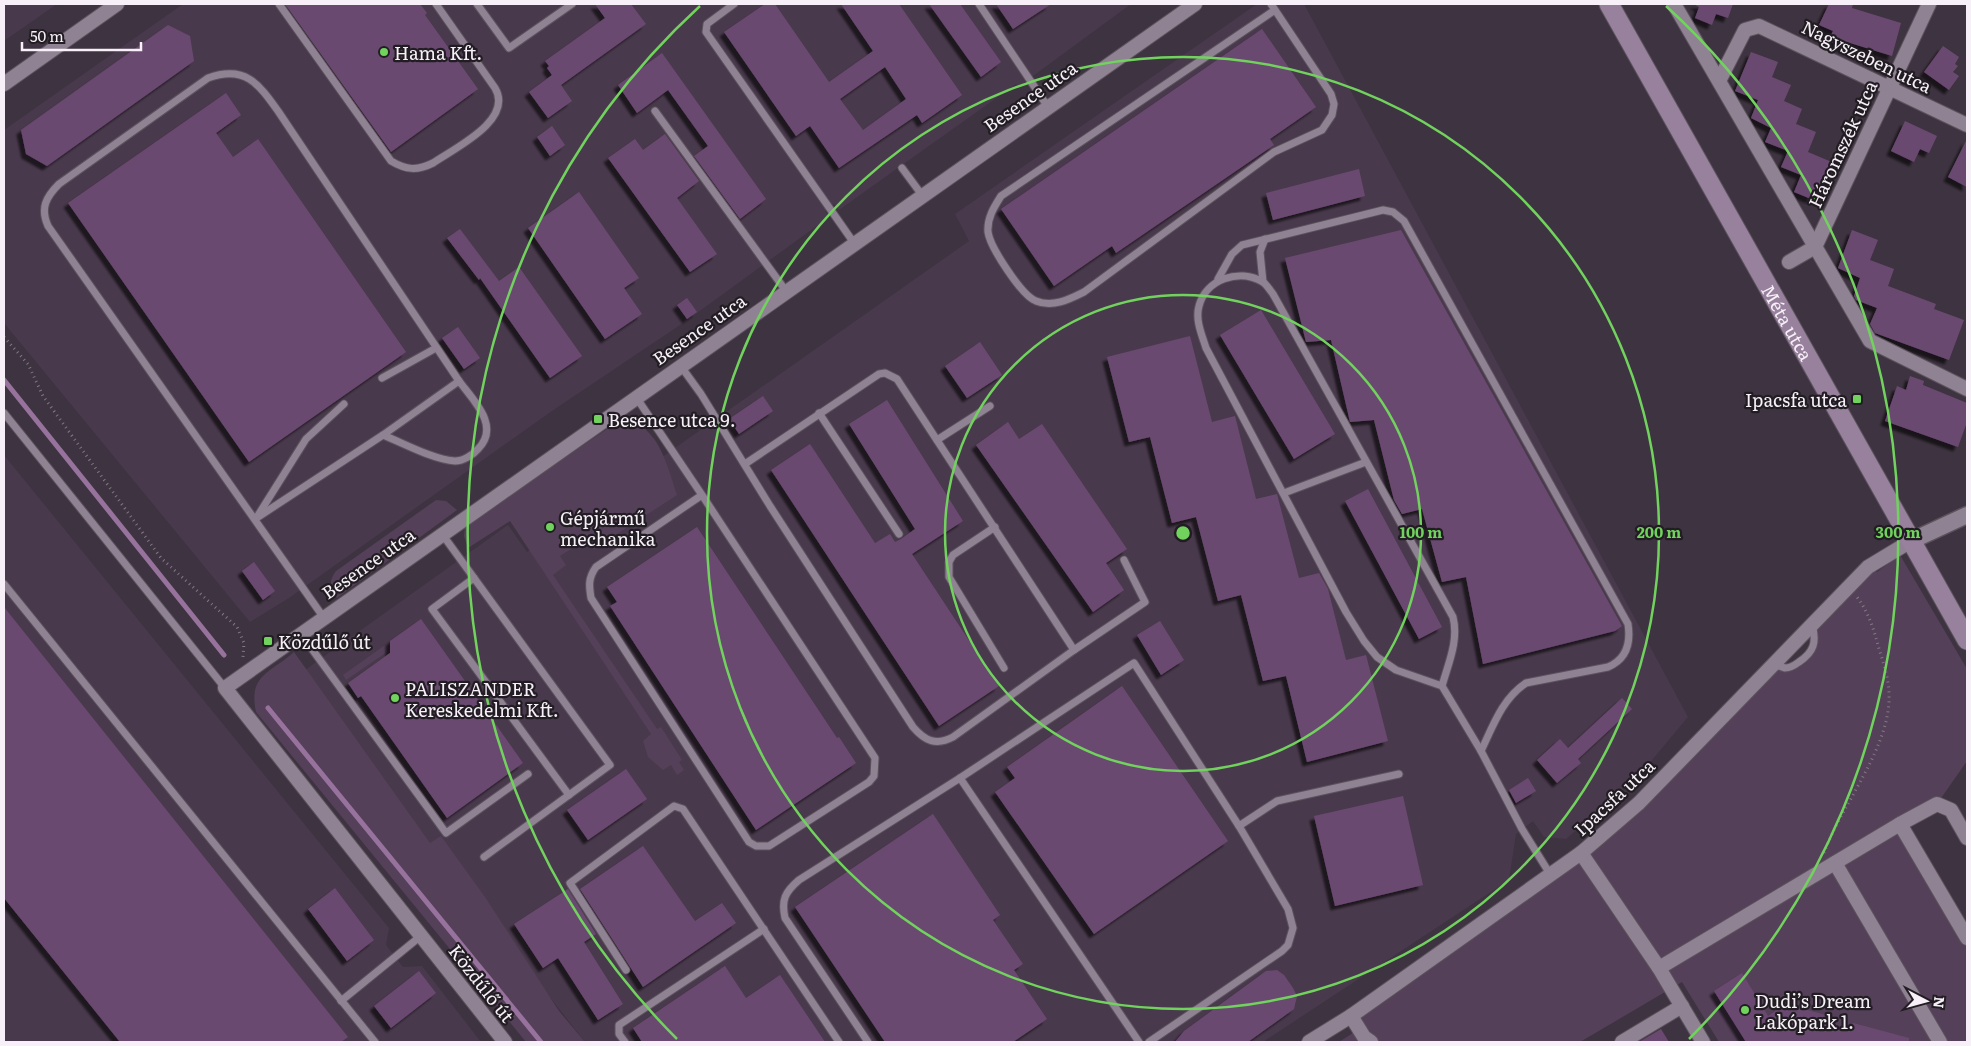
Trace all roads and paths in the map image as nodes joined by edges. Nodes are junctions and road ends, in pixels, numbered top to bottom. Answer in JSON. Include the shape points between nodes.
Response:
{"nodes":[{"id":1,"x":279,"y":4,"type":"edge"},
{"id":2,"x":436,"y":4,"type":"edge"},
{"id":3,"x":477,"y":4,"type":"edge"},
{"id":4,"x":572,"y":4,"type":"edge"},
{"id":5,"x":734,"y":4,"type":"edge"},
{"id":6,"x":980,"y":4,"type":"edge"},
{"id":7,"x":1194,"y":4,"type":"edge"},
{"id":8,"x":1609,"y":4,"type":"edge"},
{"id":9,"x":1674,"y":4,"type":"edge"},
{"id":10,"x":1929,"y":4,"type":"edge"},
{"id":11,"x":107,"y":6,"type":"edge"},
{"id":12,"x":1273,"y":7,"type":"edge"},
{"id":13,"x":1720,"y":79,"type":"junction"},
{"id":14,"x":4,"y":84,"type":"edge"},
{"id":15,"x":1888,"y":88,"type":"junction"},
{"id":16,"x":1048,"y":106,"type":"junction"},
{"id":17,"x":655,"y":112,"type":"dead end"},
{"id":18,"x":1967,"y":125,"type":"edge"},
{"id":19,"x":902,"y":168,"type":"dead end"},
{"id":20,"x":922,"y":195,"type":"junction"},
{"id":21,"x":1266,"y":239,"type":"junction"},
{"id":22,"x":854,"y":242,"type":"junction"},
{"id":23,"x":1815,"y":247,"type":"junction"},
{"id":24,"x":1789,"y":262,"type":"dead end"},
{"id":25,"x":1218,"y":280,"type":"junction"},
{"id":26,"x":1263,"y":282,"type":"junction"},
{"id":27,"x":786,"y":291,"type":"junction"},
{"id":28,"x":4,"y":337,"type":"edge"},
{"id":29,"x":436,"y":348,"type":"junction"},
{"id":30,"x":680,"y":365,"type":"junction"},
{"id":31,"x":382,"y":378,"type":"dead end"},
{"id":32,"x":459,"y":381,"type":"junction"},
{"id":33,"x":1967,"y":389,"type":"edge"},
{"id":34,"x":636,"y":396,"type":"junction"},
{"id":35,"x":344,"y":404,"type":"dead end"},
{"id":36,"x":990,"y":406,"type":"dead end"},
{"id":37,"x":4,"y":413,"type":"edge"},
{"id":38,"x":819,"y":413,"type":"junction"},
{"id":39,"x":383,"y":436,"type":"junction"},
{"id":40,"x":937,"y":440,"type":"junction"},
{"id":41,"x":1366,"y":462,"type":"junction"},
{"id":42,"x":745,"y":464,"type":"junction"},
{"id":43,"x":1284,"y":493,"type":"junction"},
{"id":44,"x":702,"y":495,"type":"junction"},
{"id":45,"x":1967,"y":515,"type":"edge"},
{"id":46,"x":255,"y":519,"type":"junction"},
{"id":47,"x":995,"y":527,"type":"junction"},
{"id":48,"x":442,"y":534,"type":"junction"},
{"id":49,"x":899,"y":534,"type":"dead end"},
{"id":50,"x":1911,"y":541,"type":"junction"},
{"id":51,"x":1124,"y":560,"type":"dead end"},
{"id":52,"x":474,"y":578,"type":"junction"},
{"id":53,"x":4,"y":584,"type":"edge"},
{"id":54,"x":1849,"y":587,"type":"junction"},
{"id":55,"x":324,"y":618,"type":"junction"},
{"id":56,"x":1812,"y":625,"type":"junction"},
{"id":57,"x":301,"y":634,"type":"junction"},
{"id":58,"x":1967,"y":640,"type":"edge"},
{"id":59,"x":1074,"y":650,"type":"junction"},
{"id":60,"x":1774,"y":664,"type":"junction"},
{"id":61,"x":1004,"y":668,"type":"dead end"},
{"id":62,"x":240,"y":677,"type":"junction"},
{"id":63,"x":1442,"y":686,"type":"junction"},
{"id":64,"x":226,"y":688,"type":"junction"},
{"id":65,"x":1481,"y":751,"type":"junction"},
{"id":66,"x":528,"y":774,"type":"dead end"},
{"id":67,"x":1399,"y":774,"type":"dead end"},
{"id":68,"x":960,"y":778,"type":"junction"},
{"id":69,"x":569,"y":795,"type":"junction"},
{"id":70,"x":1900,"y":824,"type":"junction"},
{"id":71,"x":1239,"y":826,"type":"junction"},
{"id":72,"x":1967,"y":838,"type":"edge"},
{"id":73,"x":1581,"y":853,"type":"junction"},
{"id":74,"x":484,"y":858,"type":"dead end"},
{"id":75,"x":1835,"y":863,"type":"junction"},
{"id":76,"x":1550,"y":874,"type":"junction"},
{"id":77,"x":1818,"y":874,"type":"junction"},
{"id":78,"x":764,"y":929,"type":"junction"},
{"id":79,"x":422,"y":935,"type":"junction"},
{"id":80,"x":1967,"y":938,"type":"edge"},
{"id":81,"x":1659,"y":968,"type":"junction"},
{"id":82,"x":626,"y":970,"type":"dead end"},
{"id":83,"x":341,"y":1001,"type":"junction"},
{"id":84,"x":1682,"y":1006,"type":"junction"},
{"id":85,"x":1350,"y":1016,"type":"junction"},
{"id":86,"x":375,"y":1042,"type":"edge"},
{"id":87,"x":505,"y":1042,"type":"edge"},
{"id":88,"x":625,"y":1042,"type":"edge"},
{"id":89,"x":840,"y":1042,"type":"edge"},
{"id":90,"x":868,"y":1042,"type":"edge"},
{"id":91,"x":1139,"y":1042,"type":"edge"},
{"id":92,"x":1150,"y":1042,"type":"edge"},
{"id":93,"x":1309,"y":1042,"type":"edge"},
{"id":94,"x":1371,"y":1042,"type":"edge"},
{"id":95,"x":1622,"y":1042,"type":"edge"},
{"id":96,"x":1703,"y":1042,"type":"edge"},
{"id":97,"x":1940,"y":1042,"type":"edge"}],
"edges":[{"from":1,"to":2,"type":"lane","via":[[391,161],[411,169],[433,163],[486,127],[500,106],[495,88]]},
{"from":3,"to":4,"type":"lane","via":[[509,48]]},
{"from":5,"to":22,"type":"lane","via":[[707,24],[706,32]]},
{"from":6,"to":16,"type":"lane"},
{"from":7,"to":16,"type":"street","name":"Besence utca"},
{"from":8,"to":50,"type":"main road","name":"Méta utca"},
{"from":9,"to":13,"type":"street"},
{"from":10,"to":15,"type":"street","name":"Háromszék utca"},
{"from":11,"to":14,"type":"street"},
{"from":12,"to":12,"type":"lane","via":[[1331,94],[1334,104],[1332,115],[1322,130],[1274,152],[1084,292],[1057,303],[1036,301],[1026,294],[990,238],[989,220],[1001,196]]},
{"from":13,"to":15,"type":"street","name":"Nagyszeben utca","via":[[1745,30],[1759,26]]},
{"from":13,"to":23,"type":"street"},
{"from":15,"to":18,"type":"street","name":"Nagyszeben utca"},
{"from":15,"to":23,"type":"street","name":"Háromszék utca"},
{"from":16,"to":20,"type":"street","name":"Besence utca"},
{"from":17,"to":27,"type":"lane"},
{"from":19,"to":20,"type":"lane"},
{"from":20,"to":22,"type":"street","name":"Besence utca"},
{"from":21,"to":25,"type":"lane","via":[[1242,245],[1232,254]]},
{"from":21,"to":26,"type":"lane","via":[[1260,257]]},
{"from":21,"to":65,"type":"lane","via":[[1383,210],[1393,212],[1404,221],[1628,624],[1628,647],[1617,663],[1526,683],[1515,691],[1506,701]]},
{"from":22,"to":27,"type":"street","name":"Besence utca"},
{"from":23,"to":24,"type":"street"},
{"from":23,"to":33,"type":"street","via":[[1870,341]]},
{"from":25,"to":26,"type":"lane","via":[[1231,276]]},
{"from":25,"to":43,"type":"lane","via":[[1199,306],[1198,321],[1206,348]]},
{"from":26,"to":41,"type":"lane","via":[[1273,294]]},
{"from":27,"to":30,"type":"street","name":"Besence utca"},
{"from":28,"to":62,"type":"path","via":[[28,364],[42,396],[161,558],[242,634]]},
{"from":29,"to":31,"type":"lane"},
{"from":29,"to":32,"type":"lane"},
{"from":29,"to":46,"type":"lane","via":[[278,110],[259,85],[249,78],[231,73],[208,78],[59,184],[45,202],[43,212],[48,226]]},
{"from":30,"to":34,"type":"street","name":"Besence utca"},
{"from":30,"to":42,"type":"lane"},
{"from":32,"to":39,"type":"lane"},
{"from":32,"to":39,"type":"lane","via":[[487,423],[487,436],[476,452],[453,461]]},
{"from":34,"to":44,"type":"lane"},
{"from":34,"to":48,"type":"street","name":"Besence utca"},
{"from":35,"to":46,"type":"lane","via":[[306,439]]},
{"from":36,"to":40,"type":"lane"},
{"from":37,"to":64,"type":"lane"},
{"from":38,"to":40,"type":"lane","via":[[885,373],[897,378]]},
{"from":38,"to":42,"type":"lane"},
{"from":38,"to":49,"type":"lane"},
{"from":39,"to":46,"type":"lane"},
{"from":40,"to":47,"type":"lane"},
{"from":41,"to":43,"type":"lane"},
{"from":41,"to":63,"type":"lane","via":[[1453,617],[1453,650]]},
{"from":42,"to":59,"type":"lane","via":[[923,738],[944,742],[953,737]]},
{"from":43,"to":63,"type":"lane","via":[[1346,612],[1377,657],[1396,670]]},
{"from":44,"to":44,"type":"lane","via":[[596,567],[589,586],[592,598],[749,842],[756,846],[769,846],[869,782],[874,776],[875,758]]},
{"from":45,"to":50,"type":"street"},
{"from":46,"to":55,"type":"lane"},
{"from":47,"to":59,"type":"lane"},
{"from":47,"to":61,"type":"lane","via":[[953,555],[949,562],[950,577]]},
{"from":48,"to":52,"type":"lane"},
{"from":48,"to":55,"type":"street","name":"Besence utca"},
{"from":50,"to":54,"type":"street","name":"Ipacsfa utca","via":[[1868,567]]},
{"from":50,"to":58,"type":"main road","name":"Méta utca"},
{"from":51,"to":59,"type":"lane","via":[[1145,602]]},
{"from":52,"to":69,"type":"lane","via":[[610,765]]},
{"from":52,"to":69,"type":"lane","via":[[432,609]]},
{"from":53,"to":83,"type":"lane"},
{"from":54,"to":56,"type":"street","name":"Ipacsfa utca"},
{"from":54,"to":77,"type":"path","via":[[1867,610],[1887,673],[1889,702],[1883,732],[1825,850]]},
{"from":55,"to":57,"type":"street","name":"Besence utca"},
{"from":56,"to":60,"type":"street","name":"Ipacsfa utca"},
{"from":56,"to":60,"type":"lane","via":[[1814,647],[1808,656],[1785,668]]},
{"from":57,"to":62,"type":"street","name":"Besence utca"},
{"from":57,"to":66,"type":"lane","via":[[446,833]]},
{"from":60,"to":73,"type":"street","name":"Ipacsfa utca","via":[[1639,803]]},
{"from":62,"to":64,"type":"street","name":"Besence utca"},
{"from":63,"to":65,"type":"lane"},
{"from":64,"to":79,"type":"street","name":"Közdűlő út"},
{"from":65,"to":76,"type":"lane"},
{"from":67,"to":71,"type":"lane","via":[[1277,801]]},
{"from":68,"to":71,"type":"lane","via":[[1134,663]]},
{"from":68,"to":90,"type":"lane","via":[[799,880],[783,899],[785,918]]},
{"from":68,"to":91,"type":"lane"},
{"from":69,"to":74,"type":"lane"},
{"from":70,"to":72,"type":"street","via":[[1937,804],[1950,810]]},
{"from":70,"to":75,"type":"street"},
{"from":70,"to":80,"type":"street"},
{"from":71,"to":92,"type":"lane","via":[[1288,909],[1294,928],[1288,944]]},
{"from":73,"to":76,"type":"street","name":"Ipacsfa utca"},
{"from":73,"to":81,"type":"street"},
{"from":75,"to":77,"type":"street"},
{"from":75,"to":97,"type":"street"},
{"from":76,"to":85,"type":"street","name":"Ipacsfa utca"},
{"from":77,"to":81,"type":"street"},
{"from":78,"to":82,"type":"lane","via":[[683,809],[674,806],[570,883]]},
{"from":78,"to":88,"type":"lane","via":[[619,1025],[619,1034]]},
{"from":78,"to":89,"type":"lane"},
{"from":79,"to":83,"type":"lane"},
{"from":79,"to":87,"type":"street","name":"Közdűlő út"},
{"from":81,"to":84,"type":"street"},
{"from":83,"to":86,"type":"lane"},
{"from":84,"to":95,"type":"street"},
{"from":84,"to":96,"type":"street"},
{"from":85,"to":93,"type":"street","name":"Ipacsfa utca"},
{"from":85,"to":94,"type":"street"}]}
